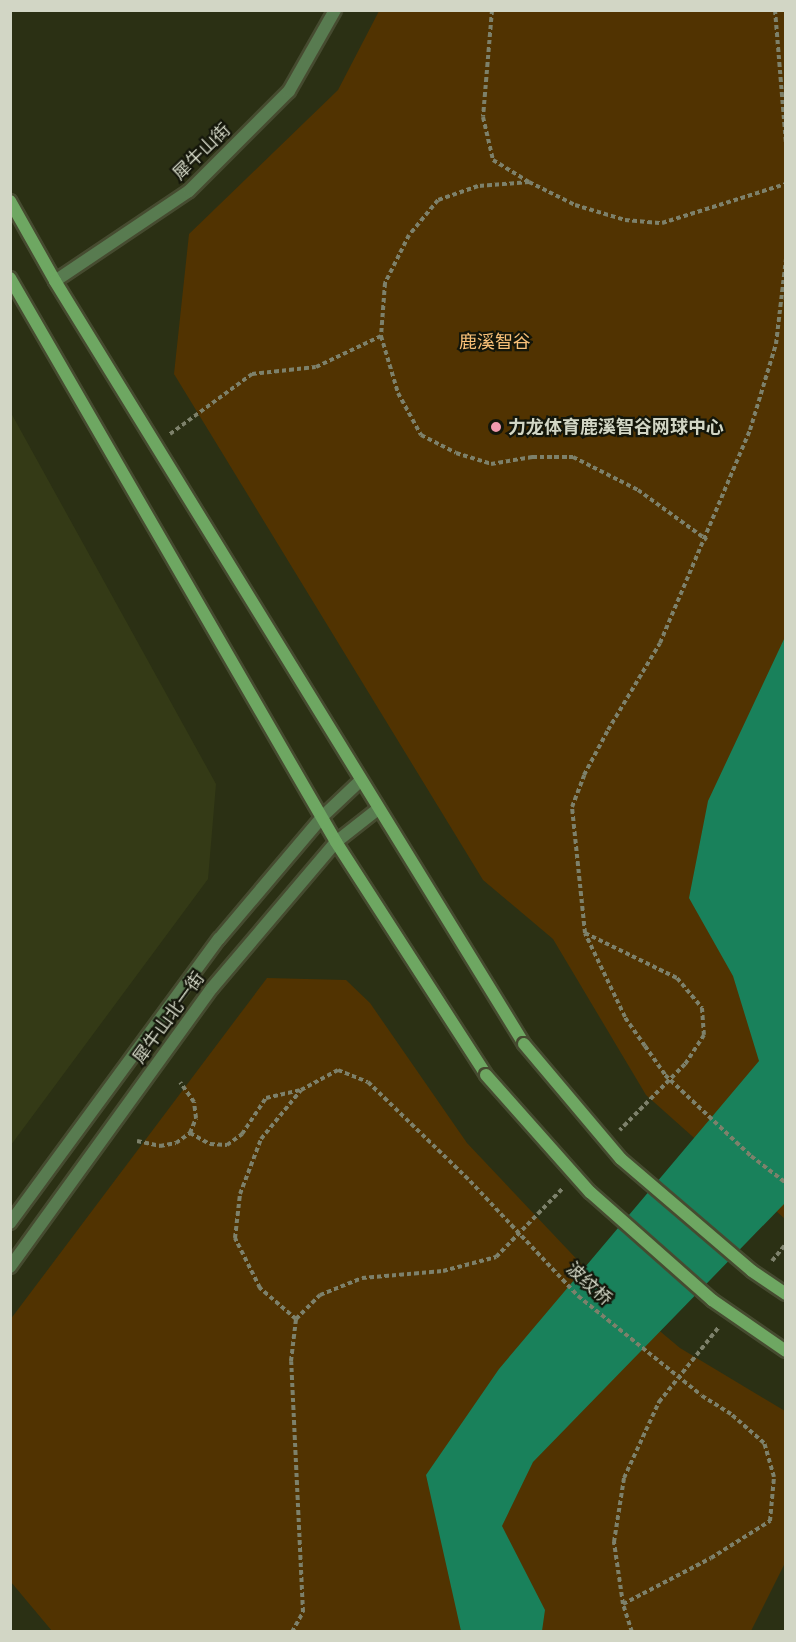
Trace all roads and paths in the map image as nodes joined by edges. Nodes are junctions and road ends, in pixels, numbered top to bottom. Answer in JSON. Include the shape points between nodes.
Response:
{"nodes":[{"id":1,"x":335,"y":10,"type":"edge"},
{"id":2,"x":492,"y":10,"type":"edge"},
{"id":3,"x":775,"y":10,"type":"edge"},
{"id":4,"x":786,"y":143,"type":"edge"},
{"id":5,"x":529,"y":182,"type":"junction"},
{"id":6,"x":786,"y":184,"type":"edge"},
{"id":7,"x":10,"y":201,"type":"edge"},
{"id":8,"x":786,"y":259,"type":"edge"},
{"id":9,"x":10,"y":278,"type":"edge"},
{"id":10,"x":55,"y":281,"type":"junction"},
{"id":11,"x":381,"y":336,"type":"junction"},
{"id":12,"x":156,"y":447,"type":"junction"},
{"id":13,"x":707,"y":540,"type":"junction"},
{"id":14,"x":360,"y":781,"type":"junction"},
{"id":15,"x":378,"y":809,"type":"junction"},
{"id":16,"x":323,"y":816,"type":"junction"},
{"id":17,"x":336,"y":842,"type":"junction"},
{"id":18,"x":585,"y":933,"type":"junction"},
{"id":19,"x":180,"y":1082,"type":"dead end"},
{"id":20,"x":301,"y":1090,"type":"junction"},
{"id":21,"x":619,"y":1131,"type":"dead end"},
{"id":22,"x":190,"y":1133,"type":"junction"},
{"id":23,"x":137,"y":1141,"type":"dead end"},
{"id":24,"x":570,"y":1182,"type":"dead end"},
{"id":25,"x":786,"y":1183,"type":"edge"},
{"id":26,"x":10,"y":1222,"type":"edge"},
{"id":27,"x":786,"y":1245,"type":"edge"},
{"id":28,"x":771,"y":1263,"type":"dead end"},
{"id":29,"x":10,"y":1267,"type":"edge"},
{"id":30,"x":786,"y":1294,"type":"edge"},
{"id":31,"x":726,"y":1318,"type":"dead end"},
{"id":32,"x":296,"y":1319,"type":"junction"},
{"id":33,"x":786,"y":1351,"type":"edge"},
{"id":34,"x":623,"y":1605,"type":"junction"},
{"id":35,"x":292,"y":1632,"type":"edge"},
{"id":36,"x":633,"y":1632,"type":"edge"}],
"edges":[{"from":1,"to":10,"type":"street","name":"犀牛山街","via":[[289,91],[189,191]]},
{"from":2,"to":5,"type":"path","via":[[486,128],[493,160]]},
{"from":3,"to":4,"type":"path"},
{"from":5,"to":6,"type":"path","via":[[575,205],[625,220],[662,223]]},
{"from":5,"to":11,"type":"path","via":[[478,186],[438,200],[409,235],[384,283]]},
{"from":7,"to":10,"type":"main road"},
{"from":8,"to":13,"type":"path","via":[[776,344],[750,430]]},
{"from":9,"to":16,"type":"main road"},
{"from":10,"to":12,"type":"main road"},
{"from":11,"to":12,"type":"path","via":[[316,368],[252,374],[186,418]]},
{"from":11,"to":13,"type":"path","via":[[398,393],[421,435],[456,453],[491,464],[532,457],[573,457],[638,490]]},
{"from":12,"to":14,"type":"main road"},
{"from":13,"to":18,"type":"path","via":[[660,643],[584,774],[572,807]]},
{"from":14,"to":15,"type":"main road"},
{"from":14,"to":16,"type":"street","name":"犀牛山北一街"},
{"from":15,"to":17,"type":"street","name":"犀牛山北一街"},
{"from":15,"to":30,"type":"main road","bridge":true,"via":[[524,1044],[621,1160],[752,1271]]},
{"from":16,"to":17,"type":"main road"},
{"from":16,"to":26,"type":"street","name":"犀牛山北一街","via":[[219,939]]},
{"from":17,"to":29,"type":"street","name":"犀牛山北一街","via":[[212,988]]},
{"from":17,"to":33,"type":"main road","bridge":true,"via":[[486,1075],[590,1191],[712,1300]]},
{"from":18,"to":21,"type":"path","via":[[677,978],[702,1008],[704,1035],[685,1064]]},
{"from":18,"to":25,"type":"path","bridge":true,"via":[[626,1017],[665,1075],[751,1156]]},
{"from":19,"to":22,"type":"path","via":[[194,1102],[196,1118]]},
{"from":20,"to":22,"type":"path","via":[[266,1098],[242,1134],[227,1144],[210,1144]]},
{"from":20,"to":32,"type":"path","via":[[261,1139],[240,1194],[235,1238],[260,1288]]},
{"from":20,"to":34,"type":"path","name":"波纹桥","bridge":true,"via":[[338,1070],[368,1082],[470,1181],[578,1296],[764,1443],[774,1477],[770,1521]]},
{"from":22,"to":23,"type":"path","via":[[176,1143],[160,1146]]},
{"from":24,"to":32,"type":"path","via":[[496,1257],[442,1271],[362,1278],[320,1295]]},
{"from":27,"to":28,"type":"path"},
{"from":31,"to":34,"type":"path","via":[[659,1402],[624,1478],[614,1542]]},
{"from":32,"to":35,"type":"path","via":[[291,1361],[303,1611]]},
{"from":34,"to":36,"type":"path"}]}
